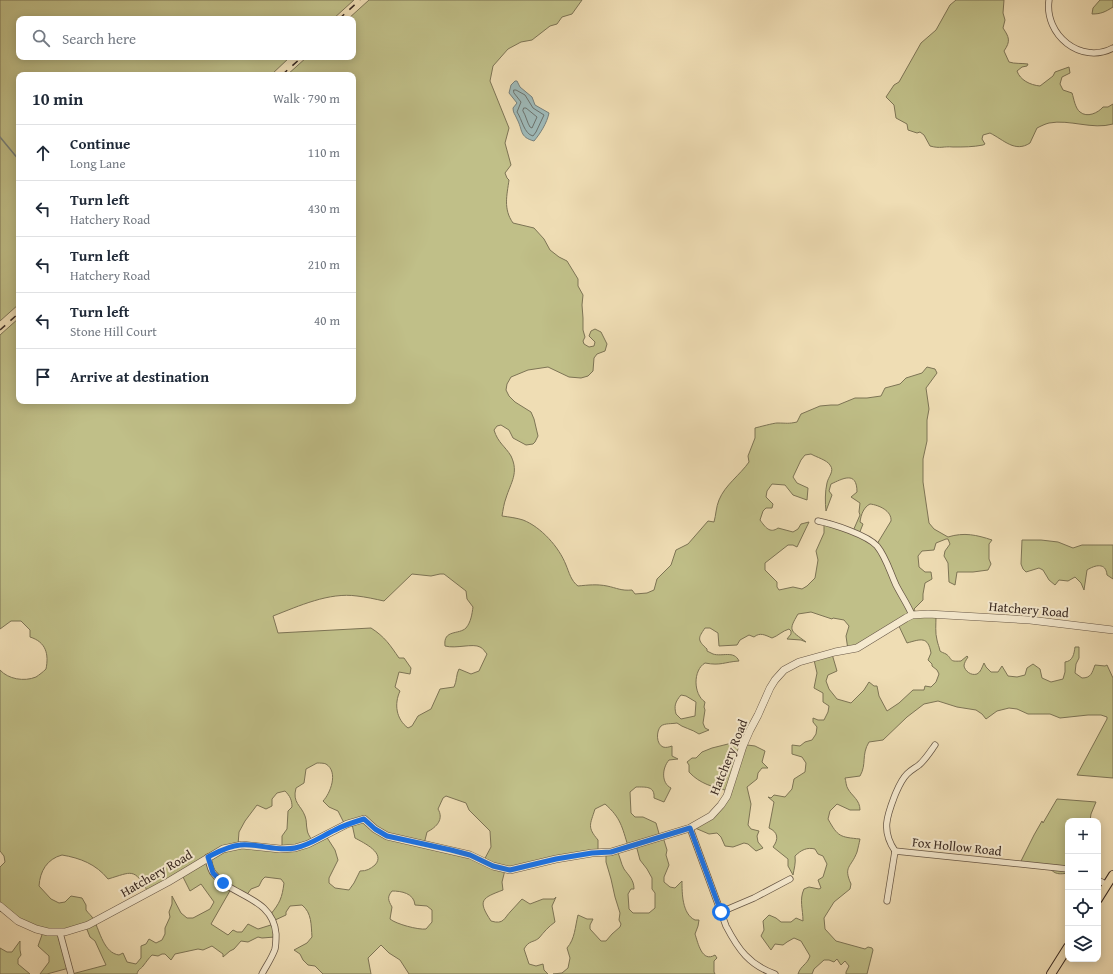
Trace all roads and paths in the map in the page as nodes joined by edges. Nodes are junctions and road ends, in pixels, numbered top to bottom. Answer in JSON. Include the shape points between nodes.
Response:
{"nodes":[{"id":1,"x":1048,"y":0,"type":"edge"},
{"id":2,"x":1113,"y":48,"type":"edge"},
{"id":3,"x":818,"y":521,"type":"dead end"},
{"id":4,"x":912,"y":615,"type":"junction"},
{"id":5,"x":1113,"y":630,"type":"edge"},
{"id":6,"x":935,"y":745,"type":"dead end"},
{"id":7,"x":690,"y":828,"type":"junction"},
{"id":8,"x":895,"y":850,"type":"junction"},
{"id":9,"x":208,"y":857,"type":"junction"},
{"id":10,"x":1065,"y":869,"type":"edge"},
{"id":11,"x":1113,"y":875,"type":"edge"},
{"id":12,"x":790,"y":879,"type":"dead end"},
{"id":13,"x":1101,"y":882,"type":"edge"},
{"id":14,"x":1107,"y":885,"type":"junction"},
{"id":15,"x":1101,"y":894,"type":"edge"},
{"id":16,"x":887,"y":901,"type":"dead end"},
{"id":17,"x":0,"y":906,"type":"edge"},
{"id":18,"x":721,"y":912,"type":"junction"},
{"id":19,"x":60,"y":933,"type":"junction"},
{"id":20,"x":1065,"y":952,"type":"edge"},
{"id":21,"x":71,"y":974,"type":"edge"},
{"id":22,"x":262,"y":974,"type":"edge"},
{"id":23,"x":775,"y":974,"type":"edge"},
{"id":24,"x":1051,"y":974,"type":"edge"}],
"edges":[{"from":1,"to":2,"type":"street","via":[[1050,20],[1064,42],[1083,52],[1094,53]]},
{"from":3,"to":4,"type":"street","via":[[851,532],[876,546],[883,555]]},
{"from":4,"to":5,"type":"street","name":"Hatchery Road","via":[[1030,620]]},
{"from":4,"to":7,"type":"street","name":"Hatchery Road","via":[[858,648],[799,662],[780,673],[768,692],[743,746],[727,796],[711,816]]},
{"from":6,"to":8,"type":"street","via":[[900,783],[889,810],[887,832]]},
{"from":7,"to":9,"type":"street","name":"Hatchery Road","via":[[611,852],[556,859],[510,870],[464,854],[387,836],[364,819],[295,848],[237,845]]},
{"from":7,"to":18,"type":"street"},
{"from":8,"to":10,"type":"street","name":"Fox Hollow Road"},
{"from":8,"to":16,"type":"street","name":"Fox Hollow Road"},
{"from":9,"to":19,"type":"street","name":"Hatchery Road","via":[[168,882],[88,925]]},
{"from":9,"to":22,"type":"street","via":[[215,876],[262,907],[271,917],[276,929],[276,943]]},
{"from":11,"to":14,"type":"main road"},
{"from":12,"to":18,"type":"street"},
{"from":13,"to":14,"type":"street"},
{"from":14,"to":15,"type":"main road"},
{"from":17,"to":19,"type":"street","name":"Hatchery Road","via":[[25,925]]},
{"from":18,"to":23,"type":"street","via":[[732,938],[745,956]]},
{"from":19,"to":21,"type":"street"},
{"from":20,"to":24,"type":"main road"}]}
